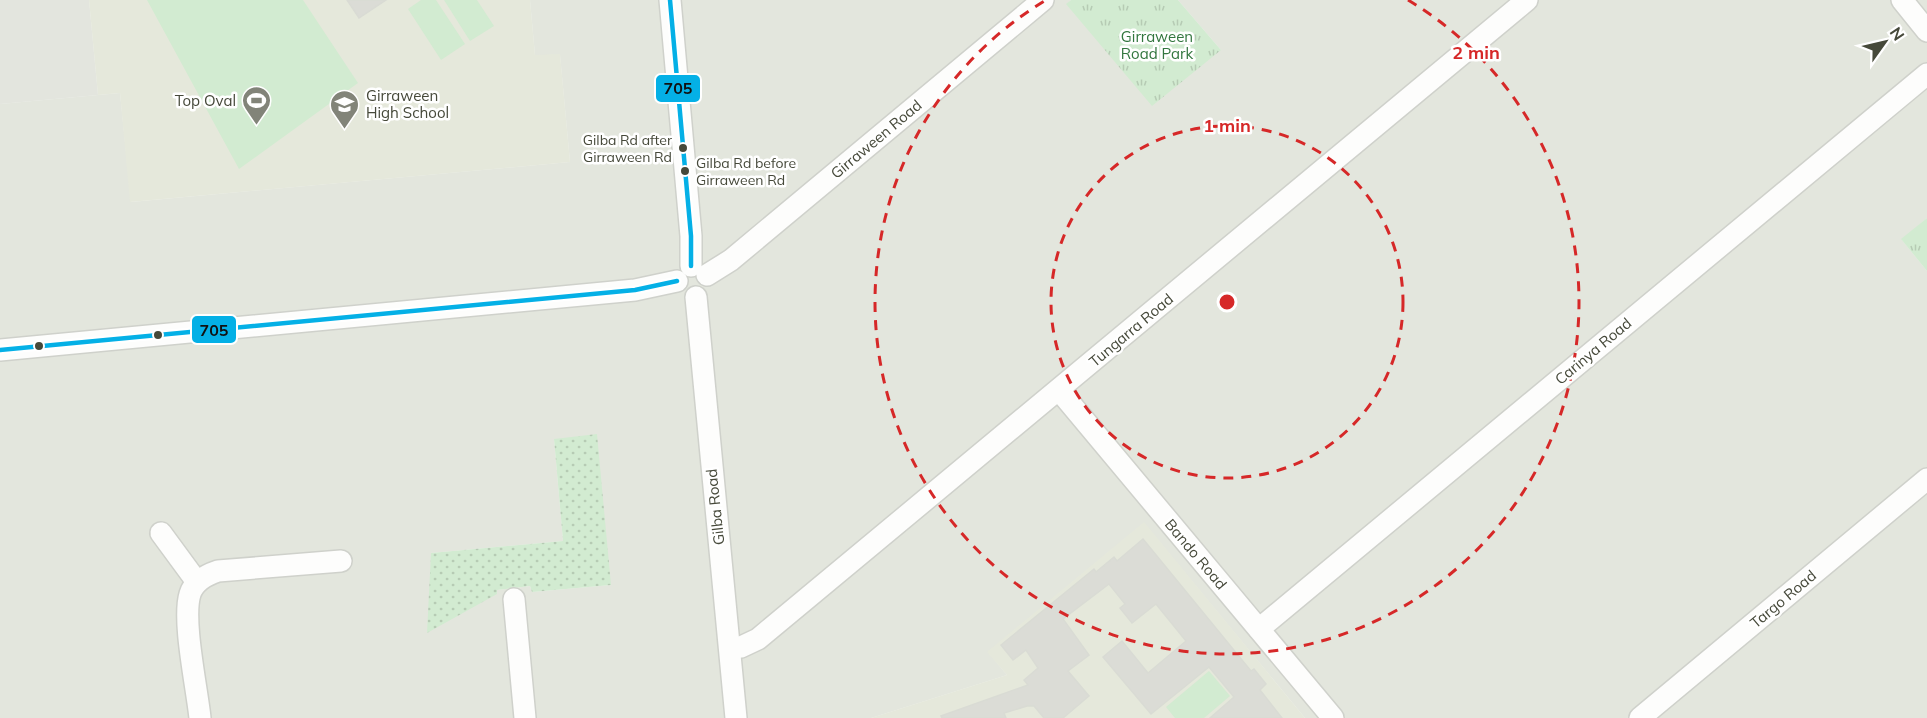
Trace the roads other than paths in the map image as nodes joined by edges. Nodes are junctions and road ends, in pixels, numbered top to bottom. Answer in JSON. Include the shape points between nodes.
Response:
{"nodes":[{"id":1,"x":669,"y":0,"type":"edge"},
{"id":2,"x":1042,"y":0,"type":"edge"},
{"id":3,"x":1527,"y":0,"type":"edge"},
{"id":4,"x":1902,"y":0,"type":"edge"},
{"id":5,"x":1927,"y":31,"type":"edge"},
{"id":6,"x":1927,"y":74,"type":"edge"},
{"id":7,"x":692,"y":274,"type":"junction"},
{"id":8,"x":0,"y":350,"type":"edge"},
{"id":9,"x":1059,"y":390,"type":"junction"},
{"id":10,"x":1927,"y":479,"type":"edge"},
{"id":11,"x":161,"y":533,"type":"dead end"},
{"id":12,"x":341,"y":561,"type":"dead end"},
{"id":13,"x":197,"y":582,"type":"junction"},
{"id":14,"x":514,"y":599,"type":"dead end"},
{"id":15,"x":1259,"y":629,"type":"junction"},
{"id":16,"x":730,"y":648,"type":"junction"},
{"id":17,"x":200,"y":718,"type":"edge"},
{"id":18,"x":525,"y":718,"type":"edge"},
{"id":19,"x":736,"y":718,"type":"edge"},
{"id":20,"x":1333,"y":718,"type":"edge"},
{"id":21,"x":1640,"y":718,"type":"edge"}],
"edges":[{"from":1,"to":7,"type":"street"},
{"from":2,"to":7,"type":"street","name":"Girraween Road","via":[[731,260]]},
{"from":3,"to":9,"type":"street","name":"Tungarra Road"},
{"from":4,"to":5,"type":"street"},
{"from":6,"to":15,"type":"street","name":"Carinya Road"},
{"from":7,"to":8,"type":"street","name":"Girraween Road","via":[[634,290]]},
{"from":7,"to":16,"type":"street","name":"Gilba Road","via":[[707,288],[696,297],[697,328]]},
{"from":9,"to":15,"type":"street","name":"Bando Road"},
{"from":9,"to":16,"type":"street","name":"Tungarra Road","via":[[758,639]]},
{"from":10,"to":21,"type":"street","name":"Targo Road"},
{"from":11,"to":13,"type":"street"},
{"from":12,"to":13,"type":"street","via":[[218,572]]},
{"from":13,"to":17,"type":"street","via":[[190,592],[187,610]]},
{"from":14,"to":18,"type":"street"},
{"from":15,"to":20,"type":"street","name":"Bando Road"},
{"from":16,"to":19,"type":"street","name":"Gilba Road"}]}
